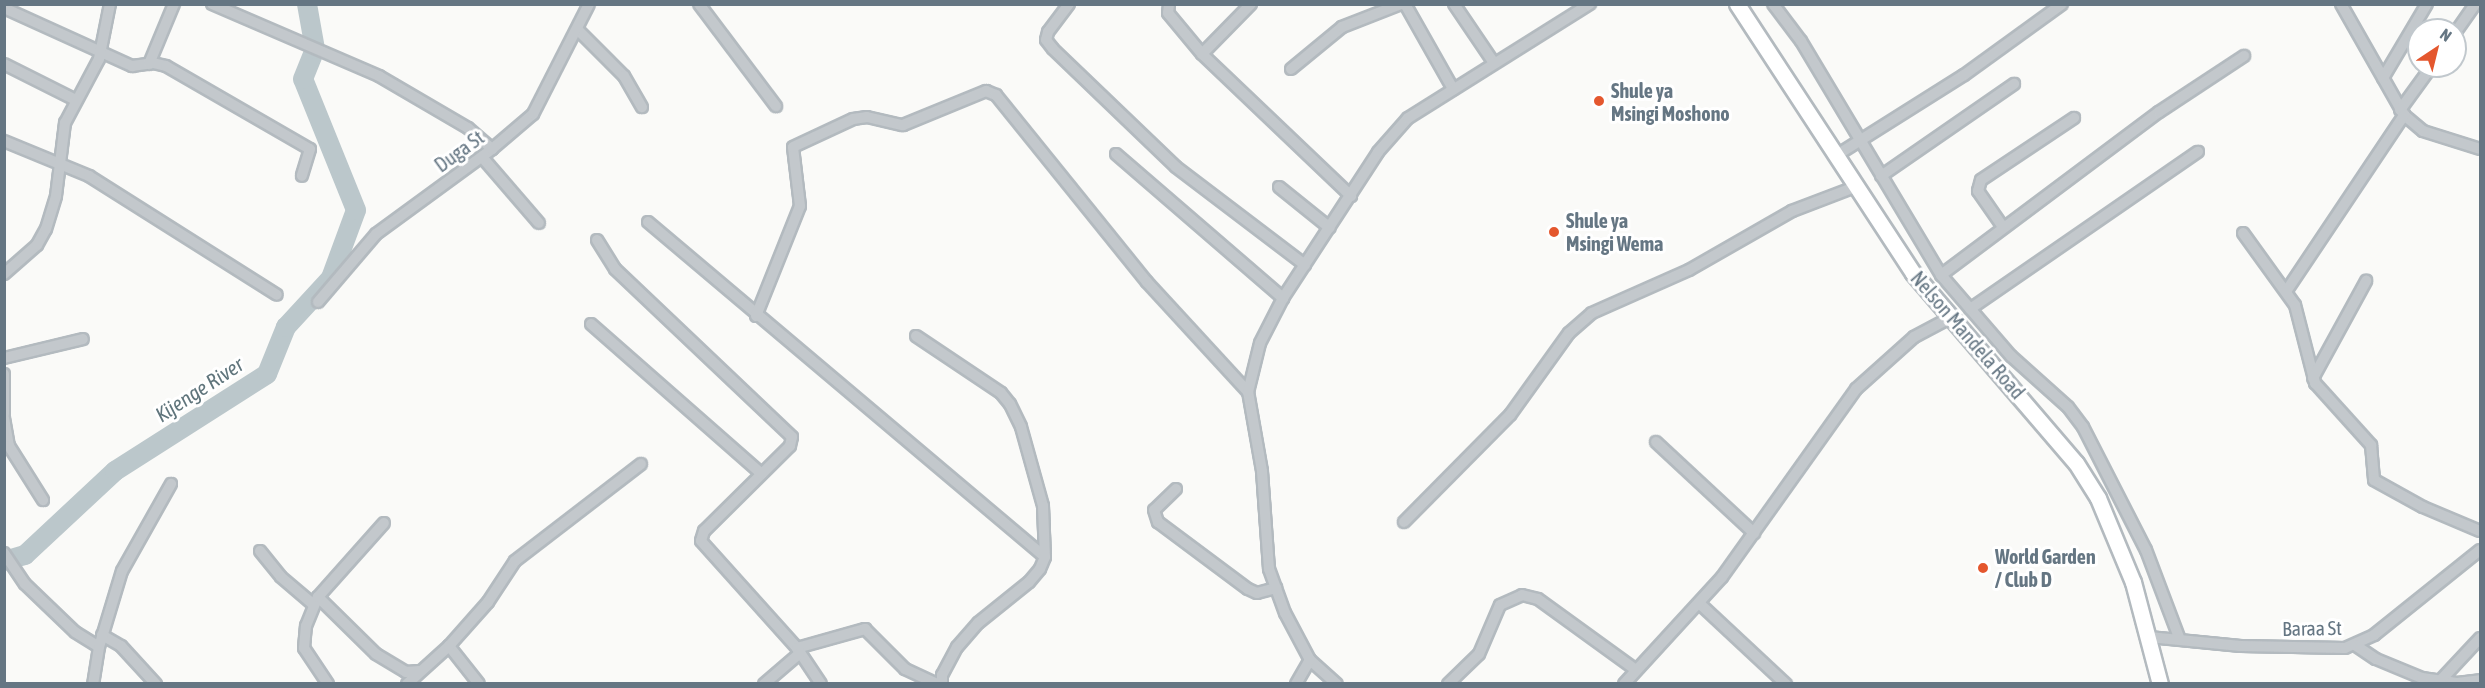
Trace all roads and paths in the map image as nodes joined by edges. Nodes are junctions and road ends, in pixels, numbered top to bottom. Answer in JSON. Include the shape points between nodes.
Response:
{"nodes":[{"id":1,"x":110,"y":4,"type":"edge"},
{"id":2,"x":174,"y":4,"type":"edge"},
{"id":3,"x":212,"y":4,"type":"edge"},
{"id":4,"x":589,"y":4,"type":"edge"},
{"id":5,"x":699,"y":4,"type":"edge"},
{"id":6,"x":1069,"y":4,"type":"edge"},
{"id":7,"x":1169,"y":4,"type":"edge"},
{"id":8,"x":1251,"y":4,"type":"edge"},
{"id":9,"x":1401,"y":4,"type":"edge"},
{"id":10,"x":1405,"y":4,"type":"edge"},
{"id":11,"x":1454,"y":4,"type":"edge"},
{"id":12,"x":1590,"y":4,"type":"edge"},
{"id":13,"x":1737,"y":4,"type":"edge"},
{"id":14,"x":1773,"y":4,"type":"edge"},
{"id":15,"x":2062,"y":4,"type":"edge"},
{"id":16,"x":2341,"y":4,"type":"edge"},
{"id":17,"x":2427,"y":4,"type":"edge"},
{"id":18,"x":2475,"y":4,"type":"edge"},
{"id":19,"x":4,"y":8,"type":"edge"},
{"id":20,"x":2465,"y":18,"type":"edge"},
{"id":21,"x":577,"y":28,"type":"junction"},
{"id":22,"x":1202,"y":54,"type":"junction"},
{"id":23,"x":101,"y":55,"type":"junction"},
{"id":24,"x":2244,"y":56,"type":"dead end"},
{"id":25,"x":1494,"y":63,"type":"junction"},
{"id":26,"x":4,"y":64,"type":"edge"},
{"id":27,"x":148,"y":64,"type":"junction"},
{"id":28,"x":1291,"y":69,"type":"dead end"},
{"id":29,"x":2383,"y":78,"type":"junction"},
{"id":30,"x":2424,"y":78,"type":"edge"},
{"id":31,"x":2014,"y":84,"type":"dead end"},
{"id":32,"x":1453,"y":89,"type":"junction"},
{"id":33,"x":74,"y":99,"type":"junction"},
{"id":34,"x":776,"y":106,"type":"dead end"},
{"id":35,"x":642,"y":107,"type":"dead end"},
{"id":36,"x":2402,"y":113,"type":"junction"},
{"id":37,"x":2074,"y":118,"type":"dead end"},
{"id":38,"x":4,"y":141,"type":"edge"},
{"id":39,"x":1862,"y":142,"type":"junction"},
{"id":40,"x":2481,"y":149,"type":"edge"},
{"id":41,"x":492,"y":150,"type":"junction"},
{"id":42,"x":2198,"y":152,"type":"dead end"},
{"id":43,"x":1116,"y":154,"type":"dead end"},
{"id":44,"x":1837,"y":155,"type":"junction"},
{"id":45,"x":482,"y":157,"type":"junction"},
{"id":46,"x":58,"y":160,"type":"junction"},
{"id":47,"x":302,"y":176,"type":"dead end"},
{"id":48,"x":1881,"y":176,"type":"junction"},
{"id":49,"x":1855,"y":187,"type":"junction"},
{"id":50,"x":1279,"y":188,"type":"dead end"},
{"id":51,"x":1351,"y":196,"type":"junction"},
{"id":52,"x":648,"y":222,"type":"dead end"},
{"id":53,"x":539,"y":223,"type":"dead end"},
{"id":54,"x":2003,"y":227,"type":"junction"},
{"id":55,"x":1330,"y":228,"type":"junction"},
{"id":56,"x":2243,"y":233,"type":"dead end"},
{"id":57,"x":597,"y":240,"type":"dead end"},
{"id":58,"x":1305,"y":264,"type":"junction"},
{"id":59,"x":4,"y":274,"type":"edge"},
{"id":60,"x":1941,"y":275,"type":"junction"},
{"id":61,"x":2366,"y":281,"type":"dead end"},
{"id":62,"x":2287,"y":290,"type":"junction"},
{"id":63,"x":277,"y":295,"type":"dead end"},
{"id":64,"x":1283,"y":298,"type":"junction"},
{"id":65,"x":318,"y":302,"type":"dead end"},
{"id":66,"x":1970,"y":309,"type":"junction"},
{"id":67,"x":756,"y":316,"type":"junction"},
{"id":68,"x":1949,"y":318,"type":"junction"},
{"id":69,"x":591,"y":324,"type":"dead end"},
{"id":70,"x":916,"y":336,"type":"dead end"},
{"id":71,"x":83,"y":339,"type":"dead end"},
{"id":72,"x":4,"y":358,"type":"edge"},
{"id":73,"x":4,"y":374,"type":"edge"},
{"id":74,"x":2313,"y":378,"type":"junction"},
{"id":75,"x":1248,"y":392,"type":"junction"},
{"id":76,"x":4,"y":416,"type":"edge"},
{"id":77,"x":1656,"y":442,"type":"dead end"},
{"id":78,"x":641,"y":464,"type":"dead end"},
{"id":79,"x":762,"y":474,"type":"junction"},
{"id":80,"x":171,"y":484,"type":"dead end"},
{"id":81,"x":1176,"y":489,"type":"dead end"},
{"id":82,"x":44,"y":500,"type":"dead end"},
{"id":83,"x":1404,"y":522,"type":"dead end"},
{"id":84,"x":384,"y":523,"type":"dead end"},
{"id":85,"x":2481,"y":531,"type":"edge"},
{"id":86,"x":1754,"y":533,"type":"junction"},
{"id":87,"x":2481,"y":550,"type":"edge"},
{"id":88,"x":260,"y":551,"type":"dead end"},
{"id":89,"x":5,"y":553,"type":"edge"},
{"id":90,"x":1045,"y":557,"type":"junction"},
{"id":91,"x":1276,"y":588,"type":"junction"},
{"id":92,"x":316,"y":601,"type":"junction"},
{"id":93,"x":1699,"y":603,"type":"junction"},
{"id":94,"x":102,"y":635,"type":"junction"},
{"id":95,"x":2149,"y":637,"type":"junction"},
{"id":96,"x":2481,"y":638,"type":"edge"},
{"id":97,"x":2180,"y":640,"type":"junction"},
{"id":98,"x":2355,"y":645,"type":"junction"},
{"id":99,"x":448,"y":646,"type":"junction"},
{"id":100,"x":99,"y":647,"type":"junction"},
{"id":101,"x":798,"y":650,"type":"junction"},
{"id":102,"x":1310,"y":660,"type":"junction"},
{"id":103,"x":1636,"y":670,"type":"junction"},
{"id":104,"x":419,"y":671,"type":"junction"},
{"id":105,"x":2481,"y":680,"type":"edge"},
{"id":106,"x":2439,"y":682,"type":"junction"},
{"id":107,"x":2457,"y":683,"type":"edge"},
{"id":108,"x":93,"y":684,"type":"edge"},
{"id":109,"x":156,"y":684,"type":"edge"},
{"id":110,"x":328,"y":684,"type":"edge"},
{"id":111,"x":407,"y":684,"type":"edge"},
{"id":112,"x":478,"y":684,"type":"edge"},
{"id":113,"x":764,"y":684,"type":"edge"},
{"id":114,"x":821,"y":684,"type":"edge"},
{"id":115,"x":940,"y":684,"type":"edge"},
{"id":116,"x":1296,"y":684,"type":"edge"},
{"id":117,"x":1337,"y":684,"type":"edge"},
{"id":118,"x":1448,"y":684,"type":"edge"},
{"id":119,"x":1624,"y":684,"type":"edge"},
{"id":120,"x":1786,"y":684,"type":"edge"},
{"id":121,"x":2160,"y":684,"type":"edge"}],
"edges":[{"from":1,"to":23,"type":"street"},
{"from":2,"to":27,"type":"street"},
{"from":3,"to":41,"type":"street","via":[[379,76],[468,128]]},
{"from":4,"to":21,"type":"street","name":"Duga St"},
{"from":5,"to":34,"type":"street"},
{"from":6,"to":58,"type":"street","via":[[1047,36],[1053,49],[1176,167]]},
{"from":7,"to":22,"type":"street","via":[[1168,14]]},
{"from":8,"to":22,"type":"street"},
{"from":9,"to":28,"type":"street","via":[[1342,27]]},
{"from":10,"to":32,"type":"street"},
{"from":11,"to":25,"type":"street"},
{"from":12,"to":25,"type":"street"},
{"from":13,"to":44,"type":"main road","name":"Nelson Mandela Road"},
{"from":14,"to":39,"type":"street","via":[[1801,41]]},
{"from":15,"to":39,"type":"street"},
{"from":16,"to":29,"type":"street"},
{"from":17,"to":29,"type":"street"},
{"from":18,"to":20,"type":"street"},
{"from":19,"to":23,"type":"street"},
{"from":21,"to":35,"type":"street","via":[[624,76]]},
{"from":21,"to":41,"type":"street","name":"Duga St","via":[[539,106]]},
{"from":22,"to":51,"type":"street"},
{"from":23,"to":27,"type":"street","via":[[132,66]]},
{"from":23,"to":33,"type":"street"},
{"from":24,"to":54,"type":"street","via":[[2168,106]]},
{"from":25,"to":32,"type":"street"},
{"from":26,"to":33,"type":"street"},
{"from":27,"to":47,"type":"street","via":[[166,66],[310,148]]},
{"from":29,"to":36,"type":"street"},
{"from":30,"to":36,"type":"street"},
{"from":31,"to":48,"type":"street"},
{"from":32,"to":51,"type":"street","via":[[1401,125]]},
{"from":33,"to":46,"type":"street"},
{"from":36,"to":40,"type":"street","via":[[2424,131]]},
{"from":36,"to":62,"type":"street"},
{"from":37,"to":54,"type":"street","via":[[1981,180],[1978,190]]},
{"from":38,"to":46,"type":"street"},
{"from":39,"to":44,"type":"street"},
{"from":39,"to":48,"type":"street"},
{"from":41,"to":45,"type":"street","name":"Duga St"},
{"from":42,"to":66,"type":"street"},
{"from":43,"to":64,"type":"street"},
{"from":44,"to":49,"type":"main road","name":"Nelson Mandela Road"},
{"from":45,"to":53,"type":"street"},
{"from":45,"to":65,"type":"street","name":"Duga St","via":[[376,234]]},
{"from":46,"to":59,"type":"street","via":[[56,195],[46,229],[37,245]]},
{"from":46,"to":63,"type":"street","via":[[153,213]]},
{"from":48,"to":60,"type":"street"},
{"from":49,"to":68,"type":"main road","name":"Nelson Mandela Road","via":[[1907,265]]},
{"from":49,"to":83,"type":"street","via":[[1792,211],[1689,270],[1592,313],[1569,333],[1510,415]]},
{"from":50,"to":55,"type":"street"},
{"from":51,"to":55,"type":"street"},
{"from":52,"to":67,"type":"street"},
{"from":54,"to":60,"type":"street"},
{"from":55,"to":58,"type":"street"},
{"from":56,"to":62,"type":"street"},
{"from":57,"to":79,"type":"street","via":[[615,269],[790,434],[790,446]]},
{"from":58,"to":64,"type":"street"},
{"from":60,"to":66,"type":"street"},
{"from":61,"to":74,"type":"street"},
{"from":62,"to":74,"type":"street","via":[[2299,316]]},
{"from":64,"to":75,"type":"street","via":[[1260,343]]},
{"from":66,"to":97,"type":"street","via":[[2083,427],[2146,550]]},
{"from":67,"to":75,"type":"street","via":[[800,206],[793,147],[853,119],[867,117],[903,125],[986,90],[996,95],[1147,282]]},
{"from":67,"to":90,"type":"street"},
{"from":68,"to":86,"type":"street","via":[[1914,337],[1856,389]]},
{"from":68,"to":95,"type":"main road","name":"Nelson Mandela Road","via":[[2021,396],[2081,472],[2114,534]]},
{"from":69,"to":79,"type":"street"},
{"from":70,"to":90,"type":"street","via":[[1001,393],[1010,404],[1021,428],[1043,506]]},
{"from":71,"to":72,"type":"street"},
{"from":73,"to":76,"type":"street"},
{"from":74,"to":85,"type":"street","via":[[2371,445],[2373,475],[2378,484]]},
{"from":75,"to":91,"type":"street","via":[[1262,471],[1269,569]]},
{"from":76,"to":82,"type":"street","via":[[9,447]]},
{"from":77,"to":86,"type":"street"},
{"from":78,"to":99,"type":"street","via":[[515,561],[488,602]]},
{"from":79,"to":101,"type":"street","via":[[704,531],[701,541]]},
{"from":80,"to":94,"type":"street","via":[[122,571]]},
{"from":81,"to":91,"type":"street","via":[[1154,510],[1158,522],[1248,589],[1257,593]]},
{"from":84,"to":92,"type":"street"},
{"from":86,"to":93,"type":"street"},
{"from":87,"to":98,"type":"street","name":"Baraa St","via":[[2374,635]]},
{"from":88,"to":92,"type":"street","via":[[281,578]]},
{"from":89,"to":100,"type":"street","via":[[25,584],[75,632]]},
{"from":90,"to":115,"type":"street","via":[[1029,582],[978,623],[957,646]]},
{"from":91,"to":102,"type":"street"},
{"from":92,"to":104,"type":"street","via":[[376,654],[406,672]]},
{"from":92,"to":110,"type":"street","via":[[302,643]]},
{"from":93,"to":103,"type":"street"},
{"from":93,"to":120,"type":"street"},
{"from":94,"to":100,"type":"street"},
{"from":94,"to":109,"type":"street","via":[[121,646]]},
{"from":95,"to":97,"type":"street","name":"Baraa St"},
{"from":95,"to":121,"type":"main road","name":"Nelson Mandela Road"},
{"from":96,"to":106,"type":"street"},
{"from":97,"to":98,"type":"street","name":"Baraa St","via":[[2332,649]]},
{"from":98,"to":106,"type":"street","via":[[2390,666]]},
{"from":99,"to":104,"type":"street"},
{"from":99,"to":112,"type":"street"},
{"from":100,"to":108,"type":"street"},
{"from":101,"to":113,"type":"street"},
{"from":101,"to":114,"type":"street"},
{"from":101,"to":115,"type":"street","via":[[865,629],[905,669]]},
{"from":102,"to":116,"type":"street"},
{"from":102,"to":117,"type":"street"},
{"from":103,"to":118,"type":"street","via":[[1538,599],[1522,595],[1498,608],[1482,649]]},
{"from":103,"to":119,"type":"street"},
{"from":104,"to":111,"type":"street"},
{"from":105,"to":107,"type":"street"},
{"from":106,"to":107,"type":"street"}]}
